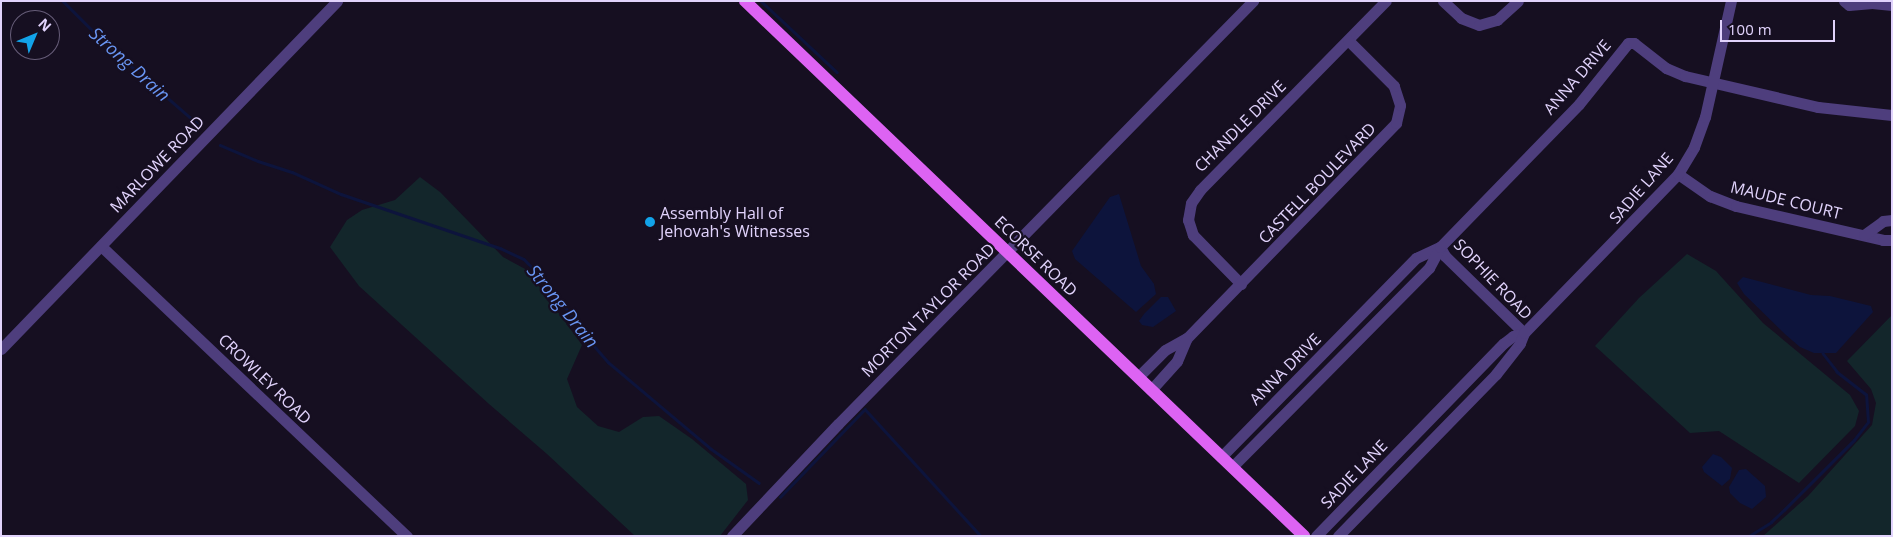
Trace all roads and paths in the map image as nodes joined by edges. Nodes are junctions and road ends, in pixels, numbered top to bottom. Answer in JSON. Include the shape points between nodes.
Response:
{"nodes":[{"id":1,"x":337,"y":1,"type":"edge"},
{"id":2,"x":745,"y":1,"type":"edge"},
{"id":3,"x":1253,"y":1,"type":"edge"},
{"id":4,"x":1386,"y":1,"type":"edge"},
{"id":5,"x":1443,"y":1,"type":"edge"},
{"id":6,"x":1518,"y":1,"type":"edge"},
{"id":7,"x":1731,"y":1,"type":"edge"},
{"id":8,"x":1844,"y":1,"type":"edge"},
{"id":9,"x":1872,"y":2,"type":"edge"},
{"id":10,"x":1892,"y":5,"type":"edge"},
{"id":11,"x":1348,"y":40,"type":"junction"},
{"id":12,"x":1713,"y":83,"type":"junction"},
{"id":13,"x":1892,"y":115,"type":"edge"},
{"id":14,"x":1678,"y":174,"type":"junction"},
{"id":15,"x":1892,"y":220,"type":"edge"},
{"id":16,"x":1864,"y":235,"type":"junction"},
{"id":17,"x":1892,"y":240,"type":"edge"},
{"id":18,"x":101,"y":246,"type":"junction"},
{"id":19,"x":1440,"y":246,"type":"junction"},
{"id":20,"x":1008,"y":252,"type":"junction"},
{"id":21,"x":1241,"y":284,"type":"junction"},
{"id":22,"x":1524,"y":333,"type":"junction"},
{"id":23,"x":1187,"y":338,"type":"junction"},
{"id":24,"x":1,"y":349,"type":"edge"},
{"id":25,"x":1138,"y":378,"type":"junction"},
{"id":26,"x":1151,"y":390,"type":"junction"},
{"id":27,"x":1221,"y":457,"type":"junction"},
{"id":28,"x":1232,"y":467,"type":"junction"},
{"id":29,"x":407,"y":536,"type":"edge"},
{"id":30,"x":732,"y":536,"type":"edge"},
{"id":31,"x":1304,"y":536,"type":"edge"},
{"id":32,"x":1316,"y":536,"type":"edge"},
{"id":33,"x":1338,"y":536,"type":"edge"}],
"edges":[{"from":1,"to":18,"type":"street","name":"MARLOWE ROAD"},
{"from":2,"to":20,"type":"main road","name":"ECORSE ROAD"},
{"from":3,"to":20,"type":"street","name":"MORTON TAYLOR ROAD"},
{"from":4,"to":11,"type":"street","name":"CHANDLE DRIVE"},
{"from":5,"to":6,"type":"street","via":[[1461,18],[1479,24],[1497,20]]},
{"from":7,"to":12,"type":"street","name":"SADIE LANE"},
{"from":8,"to":9,"type":"street","via":[[1853,6]]},
{"from":9,"to":10,"type":"street"},
{"from":11,"to":21,"type":"street","name":"CASTELL BOULEVARD","via":[[1394,86],[1399,98],[1399,117],[1392,129]]},
{"from":11,"to":21,"type":"street","name":"CHANDLE DRIVE","via":[[1200,190],[1191,203],[1188,220],[1193,235]]},
{"from":12,"to":13,"type":"street","name":"ANNA DRIVE","via":[[1840,111]]},
{"from":12,"to":14,"type":"street","name":"SADIE LANE","via":[[1699,134]]},
{"from":12,"to":19,"type":"street","name":"ANNA DRIVE","via":[[1666,68],[1634,43],[1628,43],[1579,104]]},
{"from":14,"to":16,"type":"street","name":"MAUDE COURT","via":[[1710,196],[1727,203]]},
{"from":14,"to":22,"type":"street","name":"SADIE LANE"},
{"from":15,"to":16,"type":"street","via":[[1883,221]]},
{"from":16,"to":17,"type":"street","name":"MAUDE COURT"},
{"from":18,"to":24,"type":"street","name":"MARLOWE ROAD"},
{"from":18,"to":29,"type":"street","name":"CROWLEY ROAD"},
{"from":19,"to":22,"type":"street","name":"SOPHIE ROAD","via":[[1445,256]]},
{"from":19,"to":27,"type":"street","name":"ANNA DRIVE","via":[[1416,258]]},
{"from":19,"to":28,"type":"street","name":"ANNA DRIVE","via":[[1429,268]]},
{"from":20,"to":25,"type":"main road","name":"ECORSE ROAD"},
{"from":20,"to":30,"type":"street","name":"MORTON TAYLOR ROAD"},
{"from":21,"to":23,"type":"street","name":"CASTELL BOULEVARD"},
{"from":22,"to":32,"type":"street","name":"SADIE LANE","via":[[1513,336],[1504,344]]},
{"from":22,"to":33,"type":"street","name":"SADIE LANE","via":[[1496,374]]},
{"from":23,"to":25,"type":"street","name":"CASTELL BOULEVARD","via":[[1165,350]]},
{"from":23,"to":26,"type":"street","name":"CASTELL BOULEVARD","via":[[1177,361]]},
{"from":25,"to":26,"type":"main road","name":"ECORSE ROAD"},
{"from":26,"to":27,"type":"main road","name":"ECORSE ROAD"},
{"from":27,"to":28,"type":"main road","name":"ECORSE ROAD"},
{"from":28,"to":31,"type":"main road","name":"ECORSE ROAD"}]}
